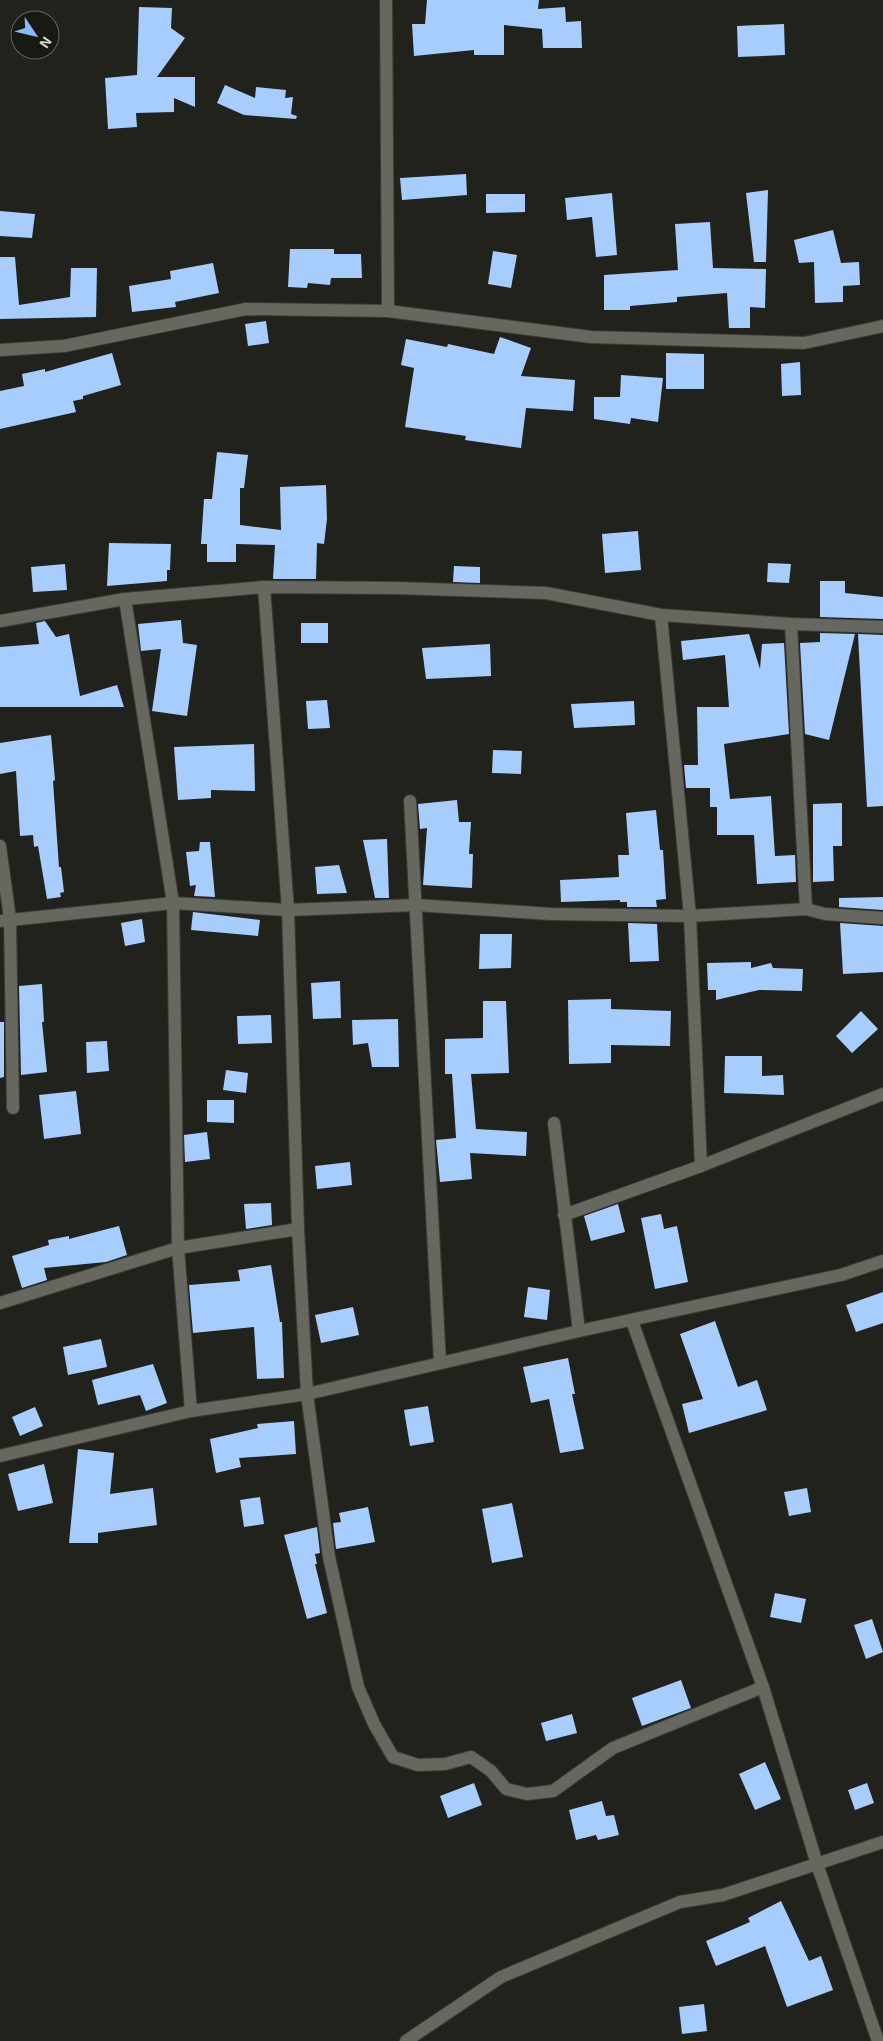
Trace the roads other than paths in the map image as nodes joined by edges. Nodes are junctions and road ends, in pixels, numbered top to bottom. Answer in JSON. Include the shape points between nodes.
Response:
{"nodes":[{"id":1,"x":386,"y":0,"type":"edge"},
{"id":2,"x":388,"y":311,"type":"junction"},
{"id":3,"x":883,"y":326,"type":"edge"},
{"id":4,"x":0,"y":350,"type":"edge"},
{"id":5,"x":264,"y":587,"type":"junction"},
{"id":6,"x":124,"y":599,"type":"junction"},
{"id":7,"x":660,"y":615,"type":"junction"},
{"id":8,"x":0,"y":620,"type":"edge"},
{"id":9,"x":791,"y":624,"type":"junction"},
{"id":10,"x":883,"y":627,"type":"edge"},
{"id":11,"x":410,"y":801,"type":"dead end"},
{"id":12,"x":0,"y":846,"type":"edge"},
{"id":13,"x":173,"y":903,"type":"junction"},
{"id":14,"x":416,"y":906,"type":"junction"},
{"id":15,"x":806,"y":909,"type":"junction"},
{"id":16,"x":288,"y":910,"type":"junction"},
{"id":17,"x":690,"y":916,"type":"junction"},
{"id":18,"x":883,"y":918,"type":"edge"},
{"id":19,"x":5,"y":920,"type":"edge"},
{"id":20,"x":883,"y":1094,"type":"edge"},
{"id":21,"x":13,"y":1108,"type":"dead end"},
{"id":22,"x":554,"y":1124,"type":"dead end"},
{"id":23,"x":701,"y":1166,"type":"junction"},
{"id":24,"x":564,"y":1215,"type":"junction"},
{"id":25,"x":298,"y":1229,"type":"junction"},
{"id":26,"x":178,"y":1248,"type":"junction"},
{"id":27,"x":883,"y":1261,"type":"edge"},
{"id":28,"x":0,"y":1303,"type":"edge"},
{"id":29,"x":632,"y":1321,"type":"junction"},
{"id":30,"x":579,"y":1331,"type":"junction"},
{"id":31,"x":440,"y":1362,"type":"junction"},
{"id":32,"x":307,"y":1394,"type":"junction"},
{"id":33,"x":191,"y":1411,"type":"junction"},
{"id":34,"x":0,"y":1456,"type":"edge"},
{"id":35,"x":763,"y":1687,"type":"junction"},
{"id":36,"x":883,"y":1842,"type":"edge"},
{"id":37,"x":817,"y":1864,"type":"junction"},
{"id":38,"x":406,"y":2041,"type":"edge"},
{"id":39,"x":878,"y":2041,"type":"edge"}],
"edges":[{"from":1,"to":2,"type":"street"},
{"from":2,"to":3,"type":"street","via":[[601,338],[804,343]]},
{"from":2,"to":4,"type":"street","via":[[246,309],[64,346]]},
{"from":5,"to":6,"type":"street"},
{"from":5,"to":7,"type":"street","via":[[546,594]]},
{"from":5,"to":16,"type":"street"},
{"from":6,"to":8,"type":"street"},
{"from":6,"to":13,"type":"street"},
{"from":7,"to":9,"type":"street"},
{"from":7,"to":17,"type":"street"},
{"from":9,"to":10,"type":"street"},
{"from":9,"to":15,"type":"street"},
{"from":11,"to":14,"type":"street"},
{"from":12,"to":19,"type":"street"},
{"from":13,"to":16,"type":"street"},
{"from":13,"to":19,"type":"street"},
{"from":13,"to":26,"type":"street"},
{"from":14,"to":16,"type":"street"},
{"from":14,"to":17,"type":"street","via":[[551,914]]},
{"from":14,"to":31,"type":"street"},
{"from":15,"to":17,"type":"street"},
{"from":15,"to":18,"type":"street","via":[[826,914]]},
{"from":16,"to":25,"type":"street"},
{"from":17,"to":23,"type":"street"},
{"from":19,"to":21,"type":"street"},
{"from":20,"to":23,"type":"street"},
{"from":22,"to":24,"type":"street"},
{"from":23,"to":24,"type":"street"},
{"from":24,"to":30,"type":"street"},
{"from":25,"to":26,"type":"street"},
{"from":25,"to":32,"type":"street"},
{"from":26,"to":28,"type":"street"},
{"from":26,"to":33,"type":"street"},
{"from":27,"to":29,"type":"street","via":[[841,1275]]},
{"from":29,"to":30,"type":"street"},
{"from":29,"to":35,"type":"street"},
{"from":30,"to":31,"type":"street"},
{"from":31,"to":32,"type":"street"},
{"from":32,"to":33,"type":"street"},
{"from":32,"to":35,"type":"street","via":[[329,1557],[358,1687],[393,1757],[418,1765],[445,1764],[471,1757],[491,1771],[506,1789],[527,1794],[554,1791],[613,1748]]},
{"from":33,"to":34,"type":"street"},
{"from":35,"to":37,"type":"street"},
{"from":36,"to":37,"type":"street"},
{"from":37,"to":38,"type":"street","via":[[723,1895],[680,1902],[501,1977]]},
{"from":37,"to":39,"type":"street"}]}
